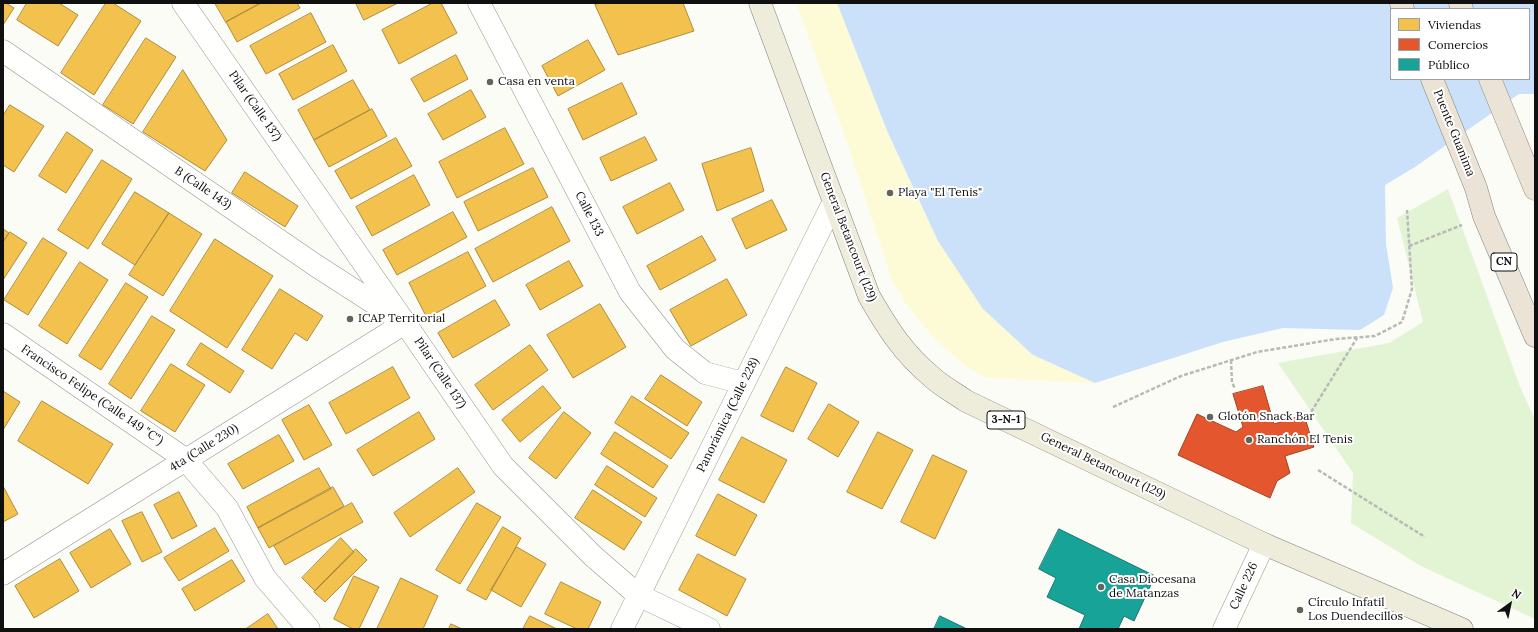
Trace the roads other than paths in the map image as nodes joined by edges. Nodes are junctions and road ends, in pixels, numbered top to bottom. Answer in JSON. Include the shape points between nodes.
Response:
{"nodes":[{"id":1,"x":183,"y":3,"type":"edge"},
{"id":2,"x":479,"y":3,"type":"edge"},
{"id":3,"x":760,"y":3,"type":"edge"},
{"id":4,"x":3,"y":52,"type":"edge"},
{"id":5,"x":1432,"y":80,"type":"edge"},
{"id":6,"x":1490,"y":80,"type":"edge"},
{"id":7,"x":1535,"y":188,"type":"edge"},
{"id":8,"x":834,"y":201,"type":"junction"},
{"id":9,"x":405,"y":323,"type":"junction"},
{"id":10,"x":3,"y":334,"type":"edge"},
{"id":11,"x":1535,"y":336,"type":"edge"},
{"id":12,"x":743,"y":383,"type":"junction"},
{"id":13,"x":185,"y":459,"type":"junction"},
{"id":14,"x":1264,"y":544,"type":"junction"},
{"id":15,"x":3,"y":574,"type":"edge"},
{"id":16,"x":638,"y":595,"type":"junction"},
{"id":17,"x":309,"y":629,"type":"edge"},
{"id":18,"x":622,"y":629,"type":"edge"},
{"id":19,"x":709,"y":629,"type":"edge"},
{"id":20,"x":1224,"y":629,"type":"edge"},
{"id":21,"x":1462,"y":629,"type":"edge"}],
"edges":[{"from":1,"to":9,"type":"street","name":"Pilar (Calle 137)"},
{"from":2,"to":12,"type":"street","name":"Calle 133","via":[[630,292],[675,349],[706,373]]},
{"from":3,"to":8,"type":"main road","name":"General Betancourt (129)","number":"3-N-1"},
{"from":4,"to":9,"type":"street","name":"B (Calle 143)","via":[[315,265]]},
{"from":5,"to":11,"type":"highway","name":"Puente Guanima","number":"CN","via":[[1476,188],[1484,216]]},
{"from":6,"to":7,"type":"highway"},
{"from":8,"to":12,"type":"street","name":"Panorámica (Calle 228)"},
{"from":8,"to":14,"type":"main road","name":"General Betancourt (129)","number":"3-N-1","via":[[869,296],[890,332],[911,358],[934,380],[966,400]]},
{"from":9,"to":13,"type":"street","name":"4ta (Calle 230)"},
{"from":9,"to":16,"type":"street","name":"Pilar (Calle 137)","via":[[503,466],[593,556]]},
{"from":10,"to":13,"type":"street","name":"Francisco Felipe (Calle 149 \"C\")"},
{"from":12,"to":16,"type":"street","name":"Panorámica (Calle 228)"},
{"from":13,"to":15,"type":"street","name":"4ta (Calle 230)"},
{"from":13,"to":17,"type":"street","name":"Francisco Felipe (Calle 149 \"C\")","via":[[227,508],[265,578]]},
{"from":14,"to":20,"type":"street","name":"Calle 226"},
{"from":14,"to":21,"type":"main road","name":"General Betancourt (129)","number":"3-N-1"},
{"from":16,"to":18,"type":"street","name":"Panorámica (Calle 228)"},
{"from":16,"to":19,"type":"street","name":"Pilar (Calle 137)"}]}
